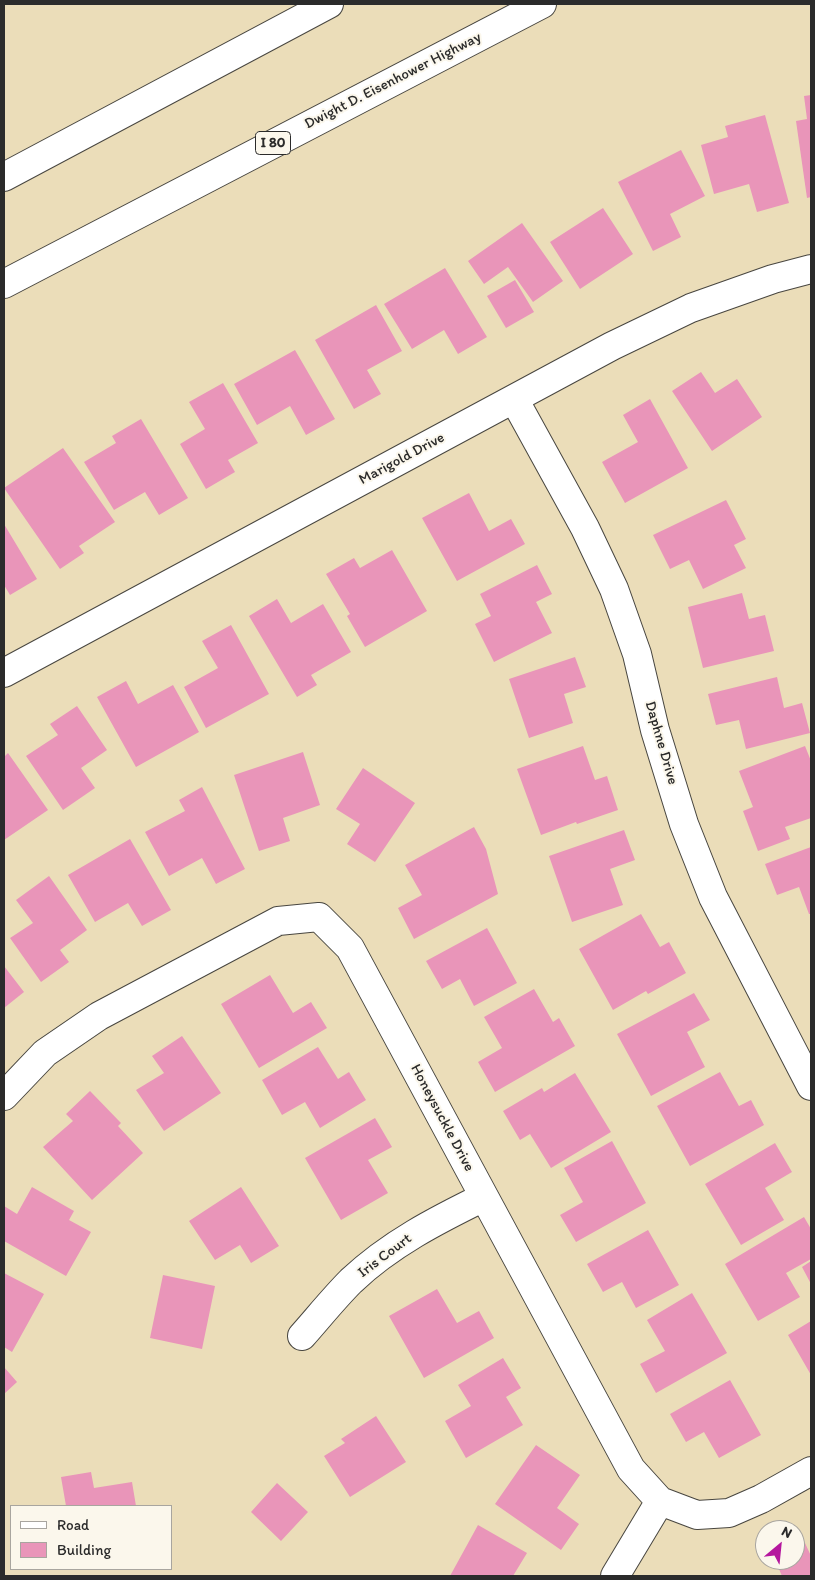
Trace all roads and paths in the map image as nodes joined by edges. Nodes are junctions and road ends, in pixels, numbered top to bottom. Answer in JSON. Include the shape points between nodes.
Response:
{"nodes":[{"id":1,"x":329,"y":4,"type":"edge"},
{"id":2,"x":542,"y":4,"type":"edge"},
{"id":3,"x":4,"y":177,"type":"edge"},
{"id":4,"x":811,"y":269,"type":"edge"},
{"id":5,"x":4,"y":284,"type":"edge"},
{"id":6,"x":514,"y":399,"type":"junction"},
{"id":7,"x":4,"y":674,"type":"edge"},
{"id":8,"x":811,"y":1086,"type":"edge"},
{"id":9,"x":4,"y":1096,"type":"edge"},
{"id":10,"x":484,"y":1197,"type":"junction"},
{"id":11,"x":302,"y":1336,"type":"dead end"},
{"id":12,"x":811,"y":1471,"type":"edge"},
{"id":13,"x":660,"y":1501,"type":"junction"},
{"id":14,"x":615,"y":1576,"type":"edge"}],
"edges":[{"from":1,"to":3,"type":"main road"},
{"from":2,"to":5,"type":"main road","name":"Dwight D. Eisenhower Highway","number":"I 80"},
{"from":4,"to":6,"type":"main road","name":"Marigold Drive","via":[[691,308]]},
{"from":6,"to":7,"type":"main road","name":"Marigold Drive"},
{"from":6,"to":8,"type":"main road","name":"Daphne Drive","via":[[585,528],[614,589],[637,654],[655,730],[684,824],[713,897]]},
{"from":9,"to":10,"type":"main road","name":"Honeysuckle Drive","via":[[45,1053],[99,1016],[278,921],[319,917],[350,948]]},
{"from":10,"to":11,"type":"main road","name":"Iris Court","via":[[436,1220],[391,1248],[351,1281]]},
{"from":10,"to":13,"type":"main road","name":"Honeysuckle Drive","via":[[631,1469]]},
{"from":12,"to":13,"type":"main road","name":"Honeysuckle Drive","via":[[729,1513],[697,1515]]},
{"from":13,"to":14,"type":"main road"}]}
